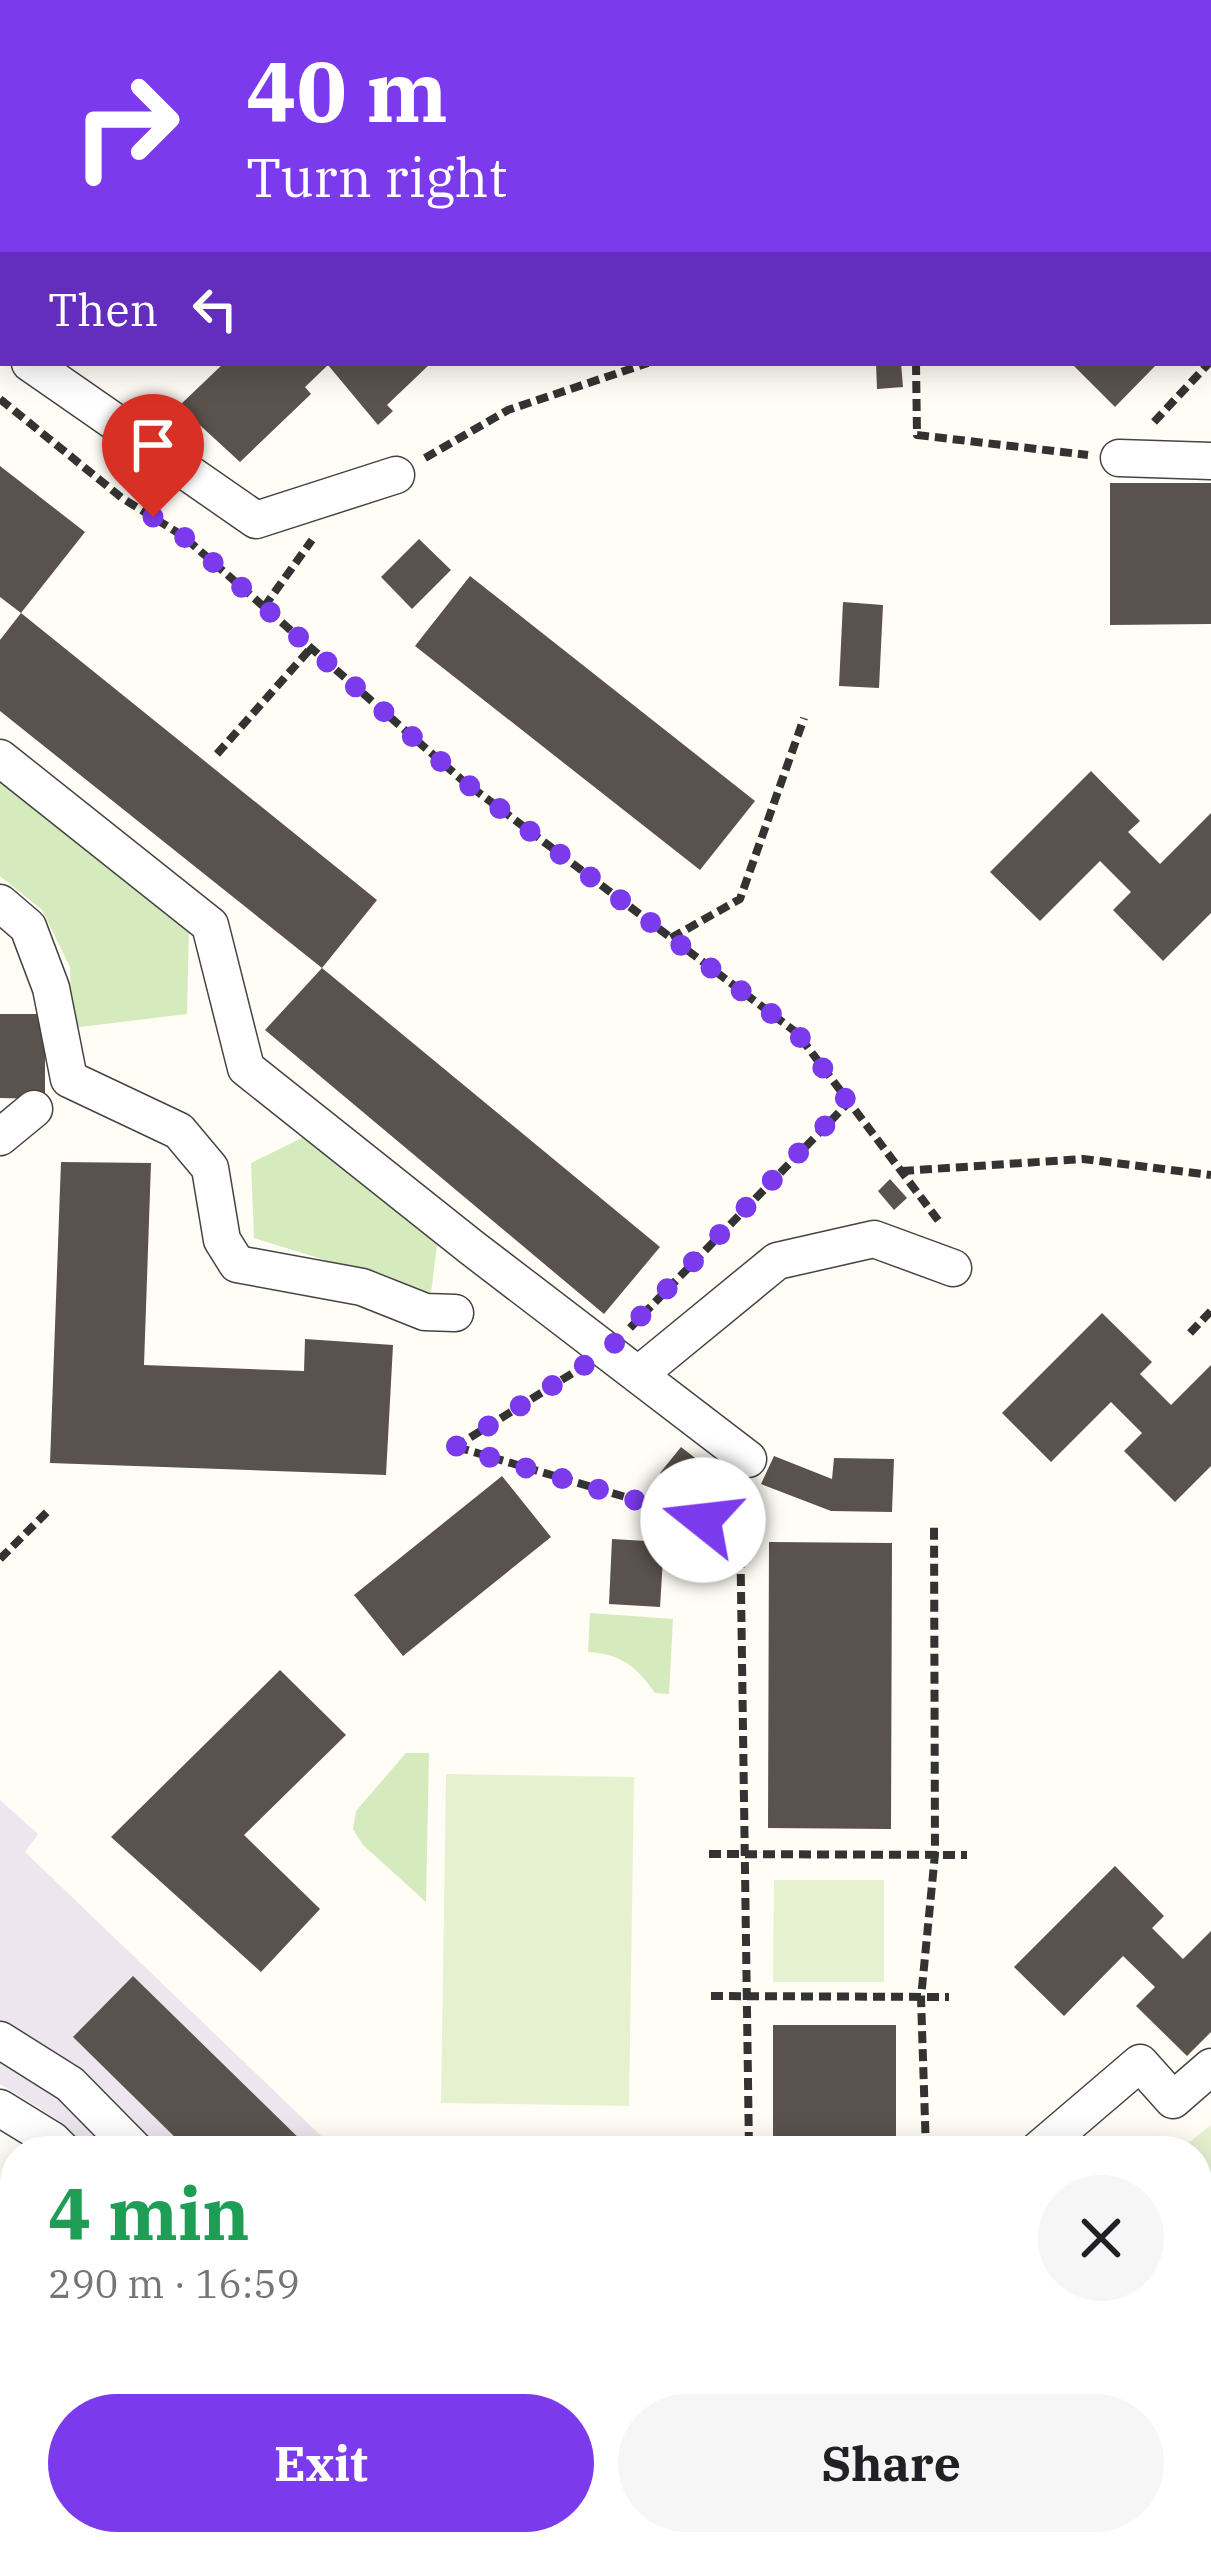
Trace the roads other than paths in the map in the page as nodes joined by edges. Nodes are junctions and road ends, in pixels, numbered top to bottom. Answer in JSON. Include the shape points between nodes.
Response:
{"nodes":[{"id":1,"x":34,"y":366,"type":"edge"},
{"id":2,"x":1119,"y":458,"type":"road end"},
{"id":3,"x":1211,"y":461,"type":"edge"},
{"id":4,"x":396,"y":475,"type":"road end"},
{"id":5,"x":0,"y":758,"type":"edge"},
{"id":6,"x":0,"y":903,"type":"edge"},
{"id":7,"x":34,"y":1108,"type":"dead end"},
{"id":8,"x":0,"y":1137,"type":"edge"},
{"id":9,"x":953,"y":1268,"type":"dead end"},
{"id":10,"x":455,"y":1313,"type":"dead end"},
{"id":11,"x":638,"y":1375,"type":"junction"},
{"id":12,"x":748,"y":1459,"type":"dead end"},
{"id":13,"x":0,"y":2040,"type":"edge"},
{"id":14,"x":1211,"y":2067,"type":"edge"},
{"id":15,"x":0,"y":2108,"type":"edge"},
{"id":16,"x":46,"y":2136,"type":"edge"},
{"id":17,"x":121,"y":2136,"type":"edge"},
{"id":18,"x":1055,"y":2136,"type":"edge"}],
"edges":[{"from":1,"to":4,"type":"lane","via":[[256,520]]},
{"from":2,"to":3,"type":"lane"},
{"from":5,"to":11,"type":"lane","via":[[211,925],[246,1068]]},
{"from":6,"to":10,"type":"lane","via":[[28,927],[51,988],[67,1081],[179,1131],[210,1168],[222,1240],[237,1264]]},
{"from":7,"to":8,"type":"lane"},
{"from":9,"to":11,"type":"lane","via":[[874,1239],[777,1261]]},
{"from":11,"to":12,"type":"lane"},
{"from":13,"to":17,"type":"lane","via":[[70,2084]]},
{"from":14,"to":18,"type":"lane","via":[[1173,2100],[1140,2063]]},
{"from":15,"to":16,"type":"lane"}]}
